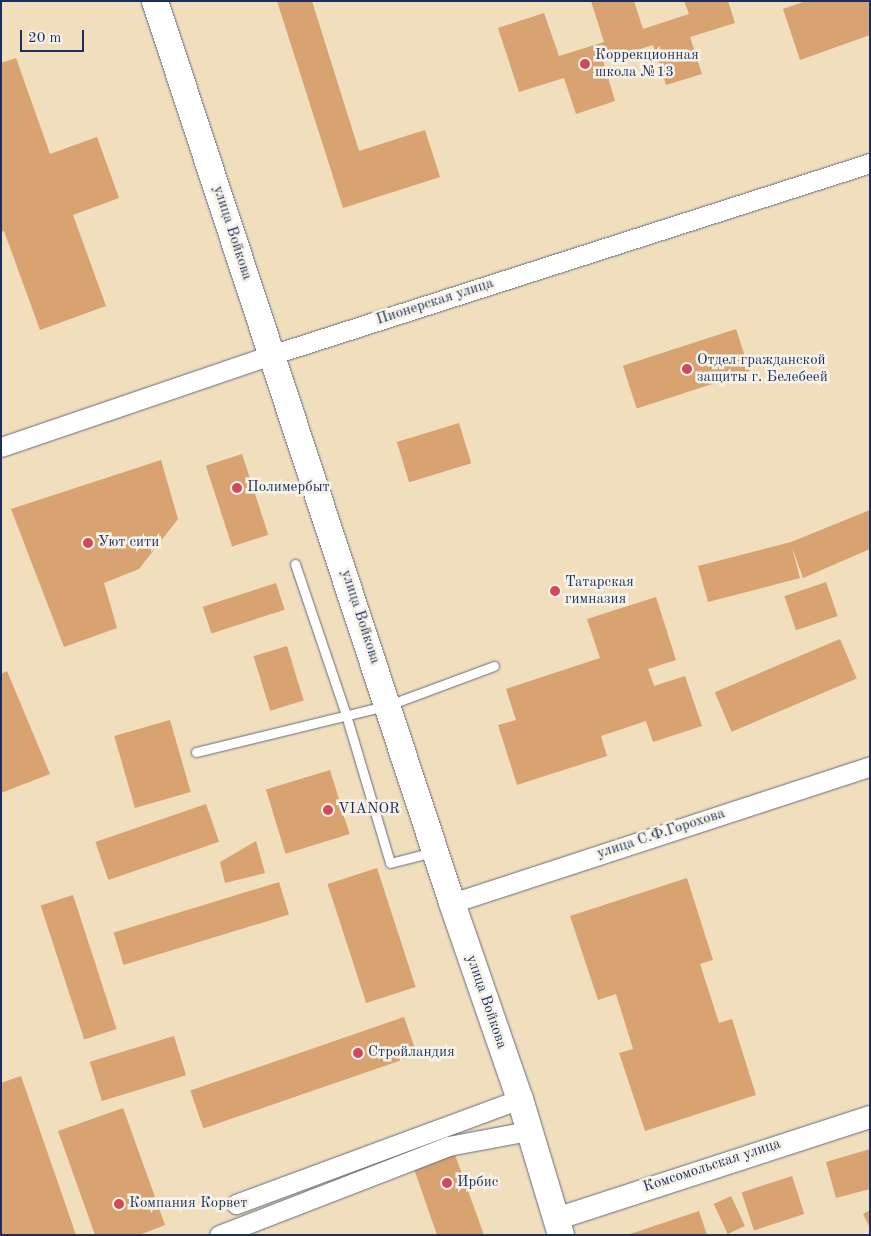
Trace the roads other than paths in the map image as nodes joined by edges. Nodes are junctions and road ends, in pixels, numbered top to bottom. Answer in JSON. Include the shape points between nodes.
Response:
{"nodes":[{"id":1,"x":155,"y":1,"type":"edge"},
{"id":2,"x":870,"y":163,"type":"edge"},
{"id":3,"x":271,"y":354,"type":"junction"},
{"id":4,"x":1,"y":447,"type":"edge"},
{"id":5,"x":295,"y":564,"type":"dead end"},
{"id":6,"x":494,"y":666,"type":"dead end"},
{"id":7,"x":389,"y":705,"type":"junction"},
{"id":8,"x":346,"y":715,"type":"junction"},
{"id":9,"x":196,"y":752,"type":"dead end"},
{"id":10,"x":870,"y":766,"type":"edge"},
{"id":11,"x":435,"y":852,"type":"junction"},
{"id":12,"x":452,"y":903,"type":"junction"},
{"id":13,"x":520,"y":1100,"type":"junction"},
{"id":14,"x":870,"y":1117,"type":"edge"},
{"id":15,"x":528,"y":1131,"type":"junction"},
{"id":16,"x":236,"y":1204,"type":"dead end"},
{"id":17,"x":558,"y":1227,"type":"edge"},
{"id":18,"x":220,"y":1235,"type":"edge"}],
"edges":[{"from":1,"to":3,"type":"main road","name":"улица Войкова"},
{"from":2,"to":3,"type":"street","name":"Пионерская улица"},
{"from":3,"to":4,"type":"street","name":"Пионерская улица"},
{"from":3,"to":7,"type":"main road","name":"улица Войкова"},
{"from":5,"to":8,"type":"lane"},
{"from":6,"to":7,"type":"lane"},
{"from":7,"to":8,"type":"lane"},
{"from":7,"to":11,"type":"main road","name":"улица Войкова"},
{"from":8,"to":9,"type":"lane"},
{"from":8,"to":11,"type":"lane","via":[[390,863]]},
{"from":10,"to":12,"type":"street","name":"улица С.Ф.Горохова"},
{"from":11,"to":12,"type":"main road","name":"улица Войкова"},
{"from":12,"to":13,"type":"main road","name":"улица Войкова"},
{"from":13,"to":15,"type":"main road","name":"улица Войкова"},
{"from":13,"to":16,"type":"street"},
{"from":14,"to":17,"type":"street","name":"Комсомольская улица","via":[[828,1128]]},
{"from":15,"to":17,"type":"main road","name":"улица Войкова"},
{"from":15,"to":18,"type":"street","via":[[448,1146]]}]}
